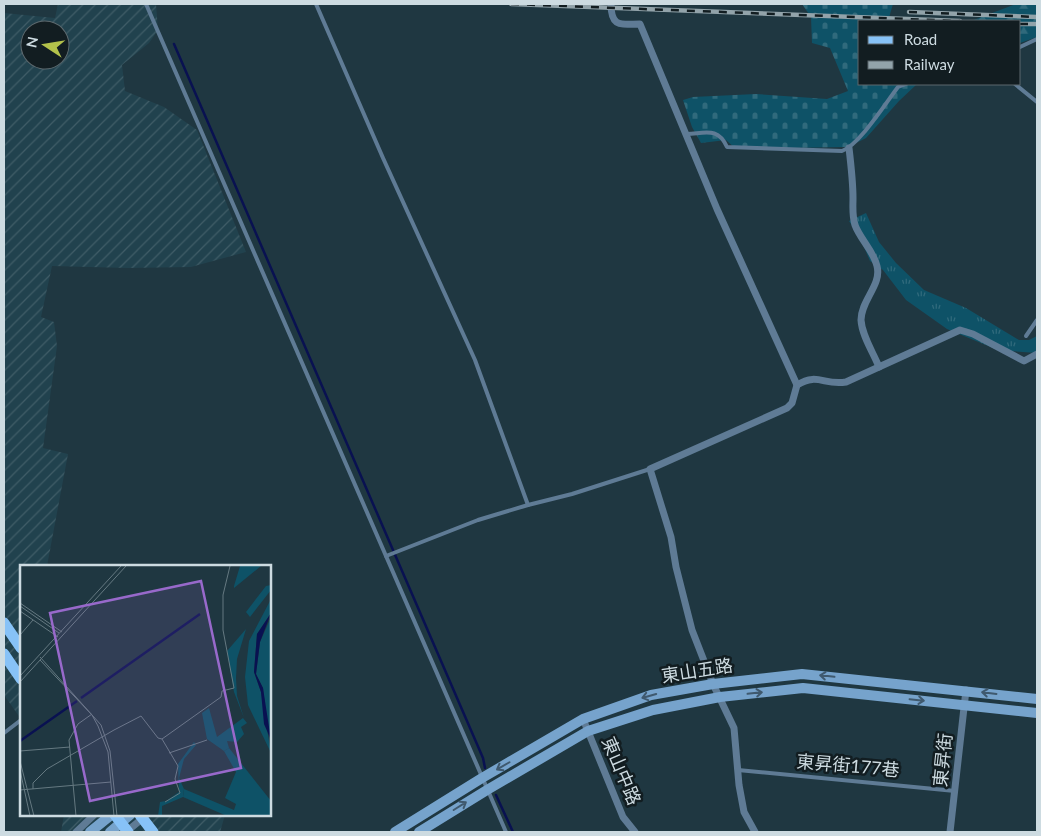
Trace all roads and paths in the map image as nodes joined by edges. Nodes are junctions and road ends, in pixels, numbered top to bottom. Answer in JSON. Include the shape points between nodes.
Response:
{"nodes":[{"id":1,"x":146,"y":4,"type":"edge"},
{"id":2,"x":316,"y":4,"type":"edge"},
{"id":3,"x":611,"y":4,"type":"edge"},
{"id":4,"x":1037,"y":39,"type":"edge"},
{"id":5,"x":1021,"y":47,"type":"edge"},
{"id":6,"x":903,"y":85,"type":"edge"},
{"id":7,"x":1016,"y":85,"type":"edge"},
{"id":8,"x":1037,"y":102,"type":"edge"},
{"id":9,"x":685,"y":134,"type":"junction"},
{"id":10,"x":849,"y":148,"type":"junction"},
{"id":11,"x":1037,"y":320,"type":"edge"},
{"id":12,"x":1026,"y":336,"type":"dead end"},
{"id":13,"x":1037,"y":354,"type":"edge"},
{"id":14,"x":879,"y":367,"type":"junction"},
{"id":15,"x":797,"y":385,"type":"junction"},
{"id":16,"x":650,"y":469,"type":"junction"},
{"id":17,"x":528,"y":505,"type":"junction"},
{"id":18,"x":386,"y":556,"type":"junction"},
{"id":19,"x":4,"y":623,"type":"edge"},
{"id":20,"x":20,"y":647,"type":"edge"},
{"id":21,"x":4,"y":654,"type":"edge"},
{"id":22,"x":20,"y":678,"type":"edge"},
{"id":23,"x":714,"y":684,"type":"junction"},
{"id":24,"x":966,"y":690,"type":"junction"},
{"id":25,"x":720,"y":697,"type":"junction"},
{"id":26,"x":1037,"y":698,"type":"edge"},
{"id":27,"x":964,"y":704,"type":"junction"},
{"id":28,"x":1037,"y":714,"type":"edge"},
{"id":29,"x":583,"y":719,"type":"junction"},
{"id":30,"x":20,"y":721,"type":"edge"},
{"id":31,"x":588,"y":731,"type":"junction"},
{"id":32,"x":4,"y":733,"type":"edge"},
{"id":33,"x":738,"y":770,"type":"junction"},
{"id":34,"x":482,"y":778,"type":"junction"},
{"id":35,"x":487,"y":790,"type":"junction"},
{"id":36,"x":955,"y":791,"type":"junction"},
{"id":37,"x":93,"y":816,"type":"edge"},
{"id":38,"x":141,"y":817,"type":"edge"},
{"id":39,"x":121,"y":825,"type":"edge"},
{"id":40,"x":76,"y":832,"type":"edge"},
{"id":41,"x":91,"y":832,"type":"edge"},
{"id":42,"x":110,"y":832,"type":"edge"},
{"id":43,"x":153,"y":832,"type":"edge"},
{"id":44,"x":395,"y":832,"type":"edge"},
{"id":45,"x":419,"y":832,"type":"edge"},
{"id":46,"x":506,"y":832,"type":"edge"},
{"id":47,"x":636,"y":832,"type":"edge"},
{"id":48,"x":755,"y":832,"type":"edge"},
{"id":49,"x":950,"y":832,"type":"edge"}],
"edges":[{"from":1,"to":18,"type":"lane"},
{"from":2,"to":17,"type":"lane","via":[[475,360]]},
{"from":3,"to":9,"type":"street","via":[[614,20],[622,25],[640,24]]},
{"from":4,"to":5,"type":"lane"},
{"from":6,"to":10,"type":"lane","via":[[898,87]]},
{"from":7,"to":8,"type":"lane"},
{"from":9,"to":10,"type":"lane","via":[[715,133],[722,136],[727,147],[842,151]]},
{"from":9,"to":15,"type":"street"},
{"from":10,"to":14,"type":"street","via":[[852,213],[877,266],[878,276],[863,305],[861,318],[862,328]]},
{"from":11,"to":12,"type":"lane"},
{"from":13,"to":14,"type":"street","via":[[1024,361],[960,330]]},
{"from":14,"to":15,"type":"street","via":[[846,382],[835,384],[807,379]]},
{"from":15,"to":16,"type":"street","via":[[792,403],[787,408]]},
{"from":16,"to":17,"type":"lane"},
{"from":16,"to":23,"type":"street","via":[[671,536],[692,630]]},
{"from":17,"to":18,"type":"lane","via":[[478,520]]},
{"from":18,"to":34,"type":"lane"},
{"from":19,"to":20,"type":"main road"},
{"from":21,"to":22,"type":"main road"},
{"from":24,"to":23,"type":"street","name":"東山五路","one_way":true,"via":[[802,674]]},
{"from":23,"to":25,"type":"street"},
{"from":23,"to":29,"type":"street","name":"東山五路","one_way":true,"via":[[651,695]]},
{"from":26,"to":24,"type":"street","name":"東山五路","one_way":true},
{"from":24,"to":27,"type":"street","name":"東昇街"},
{"from":25,"to":27,"type":"street","name":"東山五路","one_way":true,"via":[[803,688]]},
{"from":25,"to":31,"type":"street","name":"東山五路","via":[[653,710]]},
{"from":25,"to":33,"type":"street","via":[[734,728]]},
{"from":27,"to":28,"type":"street","name":"東山五路"},
{"from":27,"to":36,"type":"street","name":"東昇街"},
{"from":29,"to":31,"type":"street","name":"東山中路"},
{"from":29,"to":34,"type":"street","name":"東山五路","one_way":true},
{"from":30,"to":32,"type":"lane"},
{"from":31,"to":35,"type":"street","name":"東山五路"},
{"from":31,"to":47,"type":"street","name":"東山中路","via":[[623,817]]},
{"from":33,"to":36,"type":"lane","name":"東昇街177巷"},
{"from":33,"to":48,"type":"street","via":[[744,812]]},
{"from":34,"to":35,"type":"lane"},
{"from":34,"to":44,"type":"street","name":"東山五路"},
{"from":45,"to":35,"type":"street","name":"東山五路","one_way":true},
{"from":35,"to":46,"type":"lane"},
{"from":36,"to":49,"type":"street","name":"東昇街"},
{"from":37,"to":40,"type":"street"},
{"from":38,"to":39,"type":"street"},
{"from":38,"to":43,"type":"main road"},
{"from":39,"to":41,"type":"street"},
{"from":39,"to":42,"type":"street"}]}
